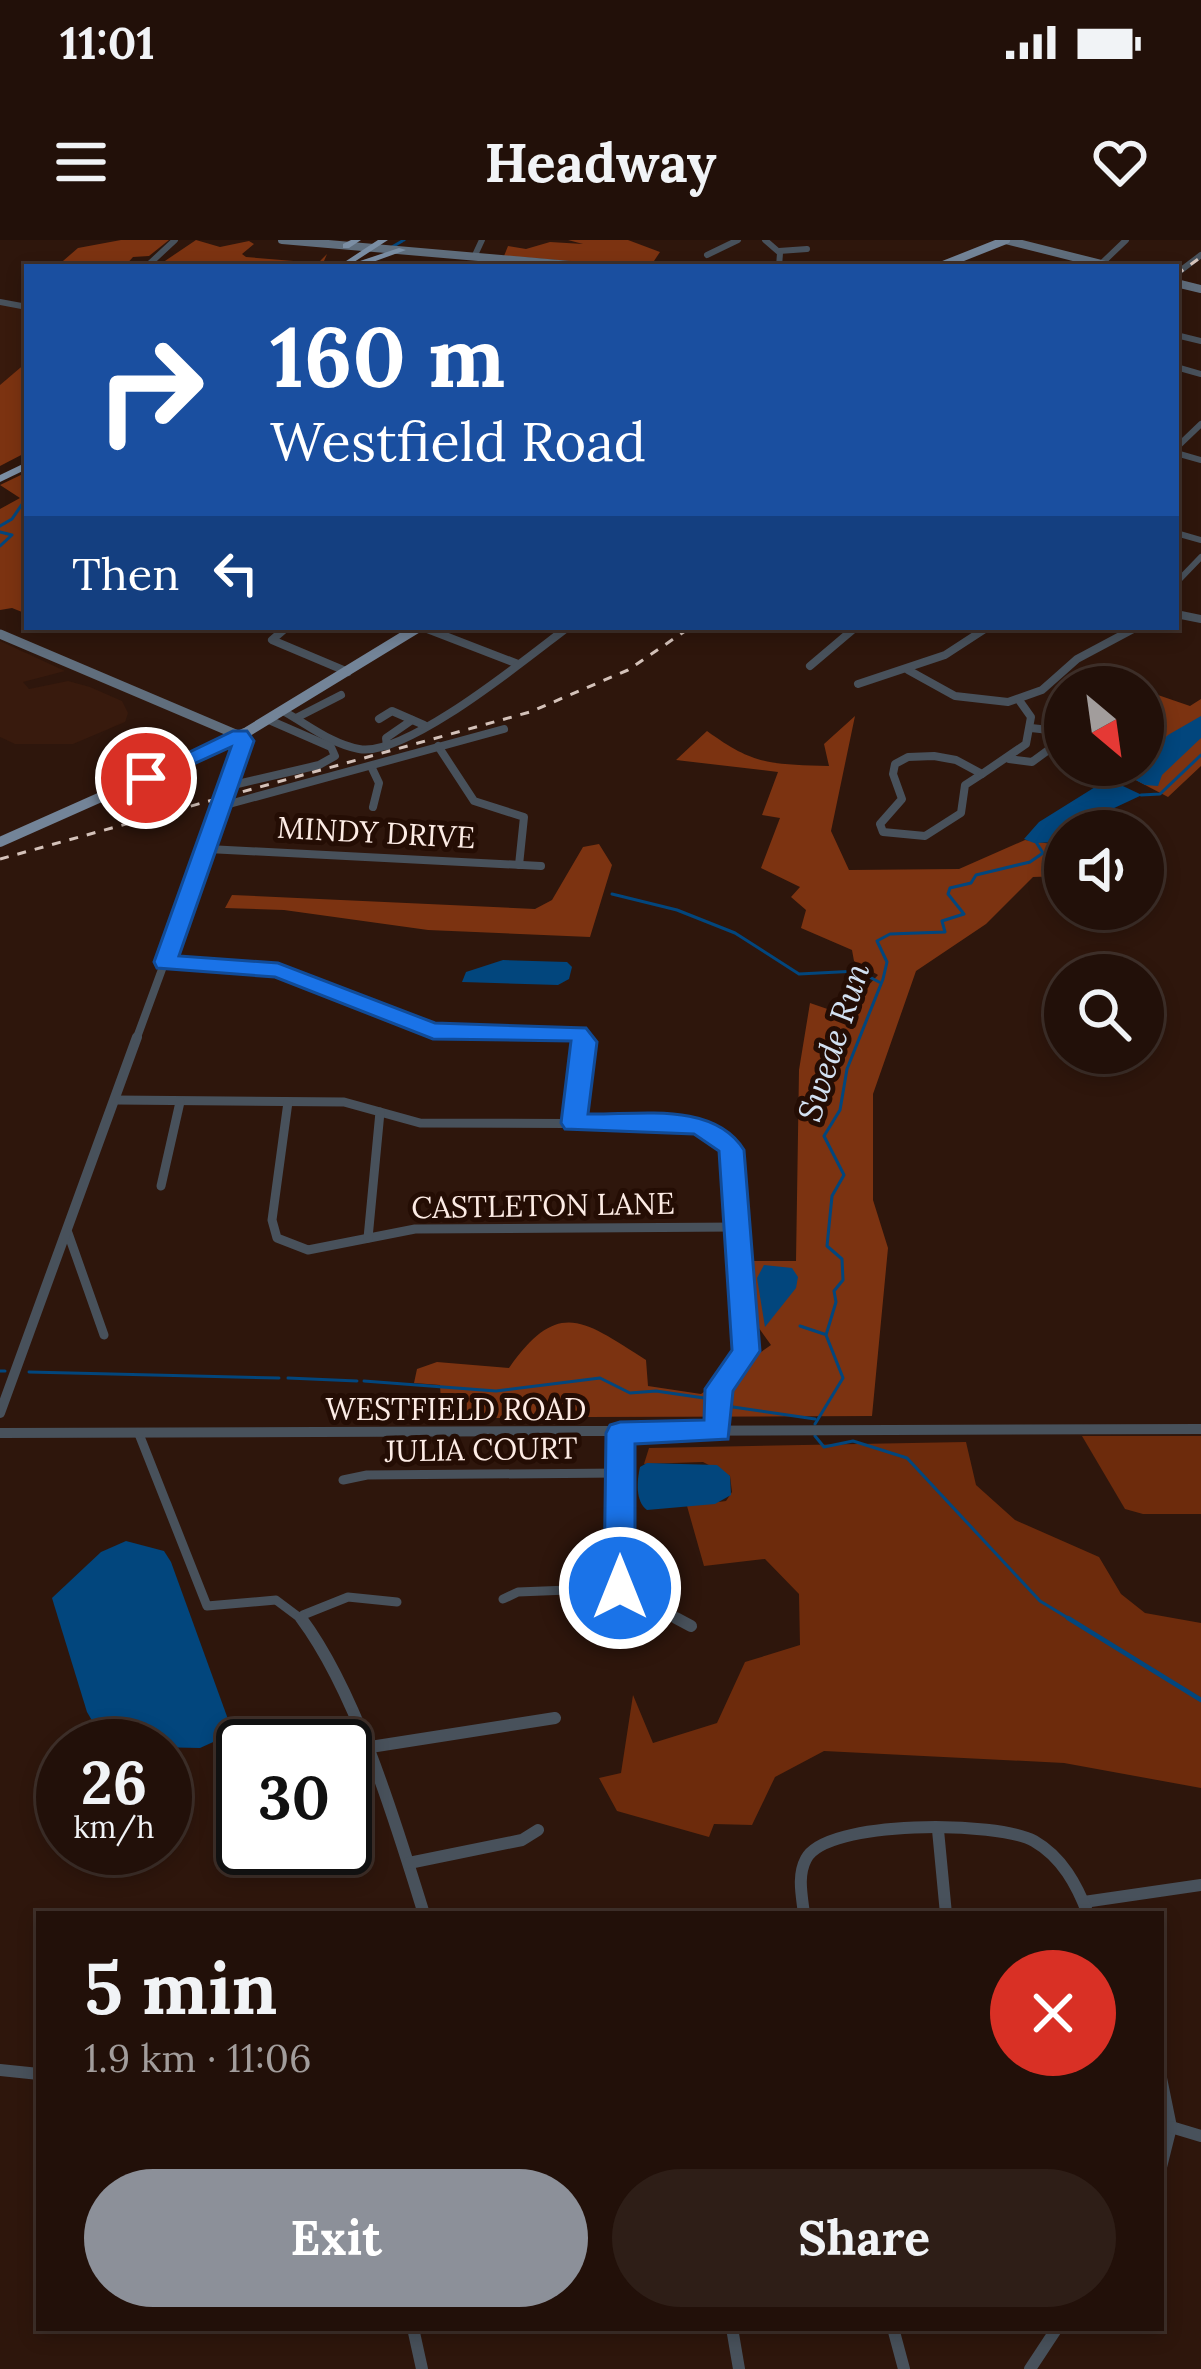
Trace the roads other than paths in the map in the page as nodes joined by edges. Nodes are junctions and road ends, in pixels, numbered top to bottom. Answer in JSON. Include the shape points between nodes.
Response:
{"nodes":[{"id":1,"x":175,"y":240,"type":"edge"},
{"id":2,"x":283,"y":240,"type":"edge"},
{"id":3,"x":357,"y":240,"type":"edge"},
{"id":4,"x":394,"y":240,"type":"edge"},
{"id":5,"x":482,"y":240,"type":"edge"},
{"id":6,"x":738,"y":240,"type":"edge"},
{"id":7,"x":765,"y":240,"type":"edge"},
{"id":8,"x":1006,"y":240,"type":"edge"},
{"id":9,"x":1126,"y":240,"type":"edge"},
{"id":10,"x":346,"y":246,"type":"junction"},
{"id":11,"x":378,"y":246,"type":"edge"},
{"id":12,"x":807,"y":249,"type":"dead end"},
{"id":13,"x":402,"y":250,"type":"junction"},
{"id":14,"x":779,"y":251,"type":"junction"},
{"id":15,"x":1201,"y":255,"type":"edge"},
{"id":16,"x":475,"y":256,"type":"junction"},
{"id":17,"x":707,"y":256,"type":"dead end"},
{"id":18,"x":1087,"y":260,"type":"junction"},
{"id":19,"x":149,"y":264,"type":"edge"},
{"id":20,"x":345,"y":264,"type":"edge"},
{"id":21,"x":364,"y":264,"type":"edge"},
{"id":22,"x":561,"y":264,"type":"edge"},
{"id":23,"x":778,"y":264,"type":"edge"},
{"id":24,"x":946,"y":264,"type":"edge"},
{"id":25,"x":1082,"y":264,"type":"edge"},
{"id":26,"x":1101,"y":264,"type":"joint"},
{"id":27,"x":1179,"y":278,"type":"edge"},
{"id":28,"x":1201,"y":424,"type":"edge"},
{"id":29,"x":1179,"y":447,"type":"edge"},
{"id":30,"x":1201,"y":557,"type":"edge"},
{"id":31,"x":1179,"y":581,"type":"edge"},
{"id":32,"x":282,"y":630,"type":"edge"},
{"id":33,"x":416,"y":630,"type":"edge"},
{"id":34,"x":429,"y":630,"type":"edge"},
{"id":35,"x":564,"y":630,"type":"edge"},
{"id":36,"x":852,"y":630,"type":"edge"},
{"id":37,"x":983,"y":630,"type":"edge"},
{"id":38,"x":1131,"y":630,"type":"edge"},
{"id":39,"x":0,"y":634,"type":"edge"},
{"id":40,"x":518,"y":664,"type":"junction"},
{"id":41,"x":810,"y":666,"type":"dead end"},
{"id":42,"x":908,"y":670,"type":"junction"},
{"id":43,"x":347,"y":672,"type":"junction"},
{"id":44,"x":859,"y":684,"type":"dead end"},
{"id":45,"x":341,"y":695,"type":"dead end"},
{"id":46,"x":1019,"y":700,"type":"junction"},
{"id":47,"x":283,"y":711,"type":"junction"},
{"id":48,"x":296,"y":718,"type":"junction"},
{"id":49,"x":379,"y":719,"type":"dead end"},
{"id":50,"x":269,"y":720,"type":"junction"},
{"id":51,"x":412,"y":720,"type":"junction"},
{"id":52,"x":424,"y":725,"type":"junction"},
{"id":53,"x":1031,"y":728,"type":"junction"},
{"id":54,"x":504,"y":729,"type":"dead end"},
{"id":55,"x":1044,"y":730,"type":"edge"},
{"id":56,"x":240,"y":736,"type":"junction"},
{"id":57,"x":387,"y":746,"type":"junction"},
{"id":58,"x":438,"y":746,"type":"junction"},
{"id":59,"x":1044,"y":755,"type":"edge"},
{"id":60,"x":1009,"y":759,"type":"junction"},
{"id":61,"x":370,"y":766,"type":"junction"},
{"id":62,"x":982,"y":774,"type":"junction"},
{"id":63,"x":230,"y":786,"type":"junction"},
{"id":64,"x":223,"y":806,"type":"junction"},
{"id":65,"x":373,"y":807,"type":"dead end"},
{"id":66,"x":0,"y":842,"type":"edge"},
{"id":67,"x":208,"y":849,"type":"junction"},
{"id":68,"x":519,"y":865,"type":"junction"},
{"id":69,"x":541,"y":866,"type":"dead end"},
{"id":70,"x":165,"y":962,"type":"junction"},
{"id":71,"x":116,"y":1100,"type":"junction"},
{"id":72,"x":180,"y":1102,"type":"junction"},
{"id":73,"x":288,"y":1102,"type":"junction"},
{"id":74,"x":380,"y":1112,"type":"junction"},
{"id":75,"x":574,"y":1123,"type":"junction"},
{"id":76,"x":160,"y":1186,"type":"dead end"},
{"id":77,"x":738,"y":1227,"type":"junction"},
{"id":78,"x":68,"y":1233,"type":"junction"},
{"id":79,"x":368,"y":1238,"type":"junction"},
{"id":80,"x":104,"y":1335,"type":"dead end"},
{"id":81,"x":0,"y":1413,"type":"edge"},
{"id":82,"x":1201,"y":1429,"type":"edge"},
{"id":83,"x":718,"y":1431,"type":"junction"},
{"id":84,"x":0,"y":1433,"type":"edge"},
{"id":85,"x":620,"y":1433,"type":"junction"},
{"id":86,"x":140,"y":1434,"type":"junction"},
{"id":87,"x":620,"y":1473,"type":"junction"},
{"id":88,"x":344,"y":1480,"type":"dead end"},
{"id":89,"x":620,"y":1588,"type":"junction"},
{"id":90,"x":503,"y":1599,"type":"dead end"},
{"id":91,"x":397,"y":1602,"type":"dead end"},
{"id":92,"x":303,"y":1615,"type":"junction"},
{"id":93,"x":691,"y":1626,"type":"dead end"},
{"id":94,"x":555,"y":1718,"type":"dead end"},
{"id":95,"x":351,"y":1719,"type":"edge"},
{"id":96,"x":372,"y":1747,"type":"edge"},
{"id":97,"x":372,"y":1768,"type":"edge"},
{"id":98,"x":538,"y":1830,"type":"dead end"},
{"id":99,"x":938,"y":1830,"type":"junction"},
{"id":100,"x":409,"y":1863,"type":"junction"},
{"id":101,"x":1201,"y":1885,"type":"edge"},
{"id":102,"x":1086,"y":1908,"type":"edge"},
{"id":103,"x":423,"y":1911,"type":"edge"},
{"id":104,"x":804,"y":1911,"type":"edge"},
{"id":105,"x":946,"y":1911,"type":"edge"},
{"id":106,"x":0,"y":2070,"type":"edge"},
{"id":107,"x":36,"y":2074,"type":"edge"},
{"id":108,"x":1164,"y":2093,"type":"edge"},
{"id":109,"x":1171,"y":2127,"type":"junction"},
{"id":110,"x":1201,"y":2136,"type":"edge"},
{"id":111,"x":1164,"y":2155,"type":"edge"},
{"id":112,"x":414,"y":2331,"type":"edge"},
{"id":113,"x":733,"y":2331,"type":"edge"},
{"id":114,"x":894,"y":2331,"type":"edge"},
{"id":115,"x":1056,"y":2331,"type":"edge"},
{"id":116,"x":422,"y":2369,"type":"edge"},
{"id":117,"x":739,"y":2369,"type":"edge"},
{"id":118,"x":904,"y":2369,"type":"edge"},
{"id":119,"x":1030,"y":2369,"type":"edge"}],
"edges":[{"from":1,"to":19,"type":"street"},
{"from":2,"to":10,"type":"main road"},
{"from":3,"to":10,"type":"highway"},
{"from":4,"to":11,"type":"highway"},
{"from":5,"to":16,"type":"street"},
{"from":6,"to":17,"type":"street"},
{"from":7,"to":14,"type":"street"},
{"from":8,"to":18,"type":"main road"},
{"from":8,"to":24,"type":"main road"},
{"from":9,"to":26,"type":"street"},
{"from":10,"to":11,"type":"main road"},
{"from":11,"to":13,"type":"main road"},
{"from":11,"to":20,"type":"highway"},
{"from":12,"to":14,"type":"street"},
{"from":13,"to":16,"type":"main road"},
{"from":13,"to":21,"type":"highway"},
{"from":14,"to":23,"type":"street"},
{"from":15,"to":27,"type":"street"},
{"from":16,"to":22,"type":"main road"},
{"from":18,"to":25,"type":"street"},
{"from":18,"to":26,"type":"main road"},
{"from":28,"to":29,"type":"street"},
{"from":30,"to":31,"type":"street"},
{"from":32,"to":43,"type":"street","via":[[271,637]]},
{"from":33,"to":43,"type":"main road"},
{"from":34,"to":40,"type":"street"},
{"from":35,"to":40,"type":"street"},
{"from":36,"to":41,"type":"street"},
{"from":37,"to":42,"type":"street"},
{"from":38,"to":46,"type":"street"},
{"from":39,"to":56,"type":"main road"},
{"from":40,"to":52,"type":"street"},
{"from":42,"to":44,"type":"street"},
{"from":42,"to":46,"type":"street","via":[[963,699]]},
{"from":43,"to":47,"type":"main road"},
{"from":45,"to":48,"type":"street"},
{"from":46,"to":53,"type":"street"},
{"from":47,"to":48,"type":"street"},
{"from":47,"to":50,"type":"main road"},
{"from":48,"to":57,"type":"street","via":[[360,750]]},
{"from":49,"to":51,"type":"street","via":[[392,711]]},
{"from":50,"to":56,"type":"main road"},
{"from":50,"to":63,"type":"street","via":[[331,746],[334,756]]},
{"from":51,"to":52,"type":"street"},
{"from":51,"to":57,"type":"street","via":[[386,738]]},
{"from":52,"to":57,"type":"street"},
{"from":53,"to":55,"type":"street"},
{"from":53,"to":60,"type":"street"},
{"from":54,"to":58,"type":"street"},
{"from":56,"to":63,"type":"street"},
{"from":56,"to":66,"type":"main road"},
{"from":58,"to":61,"type":"street"},
{"from":58,"to":68,"type":"street","via":[[474,801],[524,817]]},
{"from":59,"to":60,"type":"street","via":[[1021,764]]},
{"from":60,"to":62,"type":"street"},
{"from":61,"to":64,"type":"street"},
{"from":61,"to":65,"type":"street","via":[[380,783]]},
{"from":62,"to":62,"type":"street","via":[[964,785],[961,813],[942,831],[905,838],[879,828],[902,799],[893,770],[901,760],[945,757]]},
{"from":63,"to":64,"type":"street"},
{"from":64,"to":67,"type":"street"},
{"from":67,"to":68,"type":"street","name":"MINDY DRIVE"},
{"from":67,"to":70,"type":"street"},
{"from":68,"to":69,"type":"street","name":"MINDY DRIVE"},
{"from":70,"to":71,"type":"street"},
{"from":70,"to":75,"type":"street","via":[[278,970],[433,1031],[581,1035]]},
{"from":71,"to":72,"type":"street"},
{"from":71,"to":78,"type":"street"},
{"from":72,"to":73,"type":"street"},
{"from":72,"to":76,"type":"street"},
{"from":73,"to":74,"type":"street","via":[[344,1102]]},
{"from":73,"to":79,"type":"street","name":"CASTLETON LANE","via":[[274,1234],[308,1250]]},
{"from":74,"to":75,"type":"street","via":[[420,1124]]},
{"from":74,"to":79,"type":"street"},
{"from":75,"to":77,"type":"street","via":[[692,1124],[718,1134],[733,1154]]},
{"from":77,"to":79,"type":"street","name":"CASTLETON LANE","via":[[416,1229]]},
{"from":77,"to":83,"type":"street","via":[[746,1351],[719,1389]]},
{"from":78,"to":80,"type":"street"},
{"from":78,"to":81,"type":"street"},
{"from":82,"to":83,"type":"street","name":"WESTFIELD ROAD"},
{"from":83,"to":85,"type":"street","name":"WESTFIELD ROAD"},
{"from":84,"to":86,"type":"street","name":"WESTFIELD ROAD"},
{"from":85,"to":86,"type":"street","name":"WESTFIELD ROAD"},
{"from":85,"to":87,"type":"street"},
{"from":86,"to":92,"type":"street","via":[[205,1603],[264,1598]]},
{"from":87,"to":88,"type":"street","name":"JULIA COURT"},
{"from":87,"to":89,"type":"street"},
{"from":89,"to":90,"type":"street"},
{"from":89,"to":93,"type":"street"},
{"from":91,"to":92,"type":"street","via":[[348,1597]]},
{"from":92,"to":95,"type":"street"},
{"from":94,"to":96,"type":"street"},
{"from":97,"to":100,"type":"street"},
{"from":98,"to":100,"type":"street"},
{"from":99,"to":102,"type":"street","via":[[1027,1838],[1060,1862]]},
{"from":99,"to":104,"type":"street","via":[[853,1829],[826,1838],[801,1872]]},
{"from":99,"to":105,"type":"street"},
{"from":100,"to":103,"type":"street"},
{"from":101,"to":102,"type":"street"},
{"from":106,"to":107,"type":"street"},
{"from":108,"to":109,"type":"street"},
{"from":109,"to":110,"type":"street"},
{"from":109,"to":111,"type":"street"},
{"from":112,"to":116,"type":"street"},
{"from":113,"to":117,"type":"street"},
{"from":114,"to":118,"type":"street"},
{"from":115,"to":119,"type":"street"}]}
